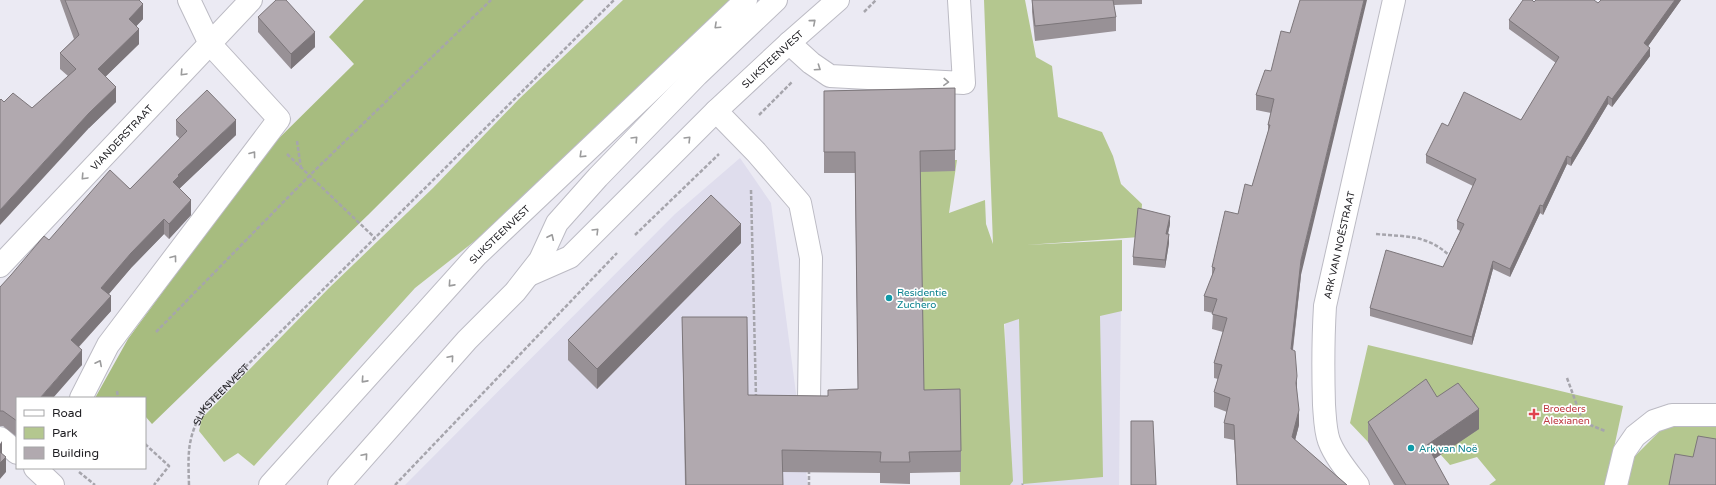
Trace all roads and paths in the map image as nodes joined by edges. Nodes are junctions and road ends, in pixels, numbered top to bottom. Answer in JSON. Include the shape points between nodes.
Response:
{"nodes":[{"id":1,"x":189,"y":0,"type":"edge"},
{"id":2,"x":251,"y":0,"type":"edge"},
{"id":3,"x":491,"y":0,"type":"edge"},
{"id":4,"x":614,"y":0,"type":"edge"},
{"id":5,"x":746,"y":0,"type":"edge"},
{"id":6,"x":776,"y":0,"type":"edge"},
{"id":7,"x":838,"y":0,"type":"edge"},
{"id":8,"x":876,"y":0,"type":"edge"},
{"id":9,"x":959,"y":0,"type":"edge"},
{"id":10,"x":1394,"y":0,"type":"edge"},
{"id":11,"x":860,"y":16,"type":"dead end"},
{"id":12,"x":789,"y":43,"type":"junction"},
{"id":13,"x":210,"y":44,"type":"junction"},
{"id":14,"x":811,"y":63,"type":"junction"},
{"id":15,"x":716,"y":111,"type":"junction"},
{"id":16,"x":268,"y":134,"type":"junction"},
{"id":17,"x":739,"y":135,"type":"junction"},
{"id":18,"x":756,"y":152,"type":"junction"},
{"id":19,"x":309,"y":176,"type":"junction"},
{"id":20,"x":1376,"y":234,"type":"dead end"},
{"id":21,"x":634,"y":235,"type":"dead end"},
{"id":22,"x":375,"y":238,"type":"junction"},
{"id":23,"x":618,"y":252,"type":"dead end"},
{"id":24,"x":1452,"y":257,"type":"edge"},
{"id":25,"x":0,"y":266,"type":"edge"},
{"id":26,"x":529,"y":275,"type":"junction"},
{"id":27,"x":150,"y":337,"type":"dead end"},
{"id":28,"x":1567,"y":378,"type":"dead end"},
{"id":29,"x":116,"y":386,"type":"dead end"},
{"id":30,"x":82,"y":397,"type":"edge"},
{"id":31,"x":118,"y":397,"type":"edge"},
{"id":32,"x":809,"y":399,"type":"edge"},
{"id":33,"x":756,"y":402,"type":"edge"},
{"id":34,"x":1716,"y":415,"type":"edge"},
{"id":35,"x":1634,"y":436,"type":"junction"},
{"id":36,"x":0,"y":438,"type":"edge"},
{"id":37,"x":146,"y":445,"type":"edge"},
{"id":38,"x":16,"y":452,"type":"edge"},
{"id":39,"x":76,"y":469,"type":"edge"},
{"id":40,"x":809,"y":469,"type":"edge"},
{"id":41,"x":95,"y":485,"type":"edge"},
{"id":42,"x":154,"y":485,"type":"edge"},
{"id":43,"x":189,"y":485,"type":"edge"},
{"id":44,"x":270,"y":485,"type":"edge"},
{"id":45,"x":339,"y":485,"type":"edge"},
{"id":46,"x":395,"y":485,"type":"edge"},
{"id":47,"x":809,"y":485,"type":"edge"},
{"id":48,"x":1358,"y":485,"type":"edge"},
{"id":49,"x":1616,"y":485,"type":"edge"}],
"edges":[{"from":1,"to":13,"type":"street"},
{"from":2,"to":13,"type":"street","name":"VIANDERSTRAAT"},
{"from":3,"to":19,"type":"path"},
{"from":4,"to":22,"type":"path","name":"SLIKSTEENVEST"},
{"from":5,"to":44,"type":"street","name":"SLIKSTEENVEST","one_way":true,"via":[[477,255]]},
{"from":26,"to":6,"type":"street","name":"SLIKSTEENVEST","one_way":true,"via":[[540,260],[558,223],[598,177],[697,75]]},
{"from":12,"to":7,"type":"street","name":"SLIKSTEENVEST","one_way":true},
{"from":8,"to":11,"type":"path"},
{"from":14,"to":9,"type":"street","one_way":true,"via":[[830,76],[964,83]]},
{"from":10,"to":48,"type":"street","name":"ARK VAN NOËSTRAAT","via":[[1324,314],[1323,387],[1326,428],[1335,454]]},
{"from":12,"to":14,"type":"street"},
{"from":12,"to":15,"type":"street","name":"SLIKSTEENVEST"},
{"from":13,"to":16,"type":"street","via":[[279,119]]},
{"from":13,"to":25,"type":"street","name":"VIANDERSTRAAT","one_way":true},
{"from":14,"to":17,"type":"path"},
{"from":15,"to":17,"type":"street"},
{"from":26,"to":15,"type":"street","name":"SLIKSTEENVEST","one_way":true,"via":[[570,257]]},
{"from":16,"to":19,"type":"path"},
{"from":30,"to":16,"type":"street","one_way":true,"via":[[108,345]]},
{"from":17,"to":18,"type":"street"},
{"from":17,"to":21,"type":"path"},
{"from":18,"to":32,"type":"street","via":[[800,203],[811,258]]},
{"from":18,"to":33,"type":"path","via":[[751,180]]},
{"from":19,"to":22,"type":"path"},
{"from":19,"to":27,"type":"path"},
{"from":20,"to":24,"type":"path","via":[[1428,240]]},
{"from":22,"to":43,"type":"path","name":"SLIKSTEENVEST","via":[[202,409],[194,426],[188,450]]},
{"from":23,"to":46,"type":"path"},
{"from":45,"to":26,"type":"street","name":"SLIKSTEENVEST","one_way":true,"via":[[467,340]]},
{"from":28,"to":35,"type":"path","via":[[1583,422],[1612,434]]},
{"from":29,"to":31,"type":"path"},
{"from":34,"to":35,"type":"street","via":[[1672,415],[1654,421]]},
{"from":35,"to":49,"type":"street","via":[[1624,452]]},
{"from":36,"to":38,"type":"street"},
{"from":37,"to":42,"type":"path","via":[[169,466]]},
{"from":39,"to":41,"type":"path"},
{"from":40,"to":47,"type":"path"}]}
